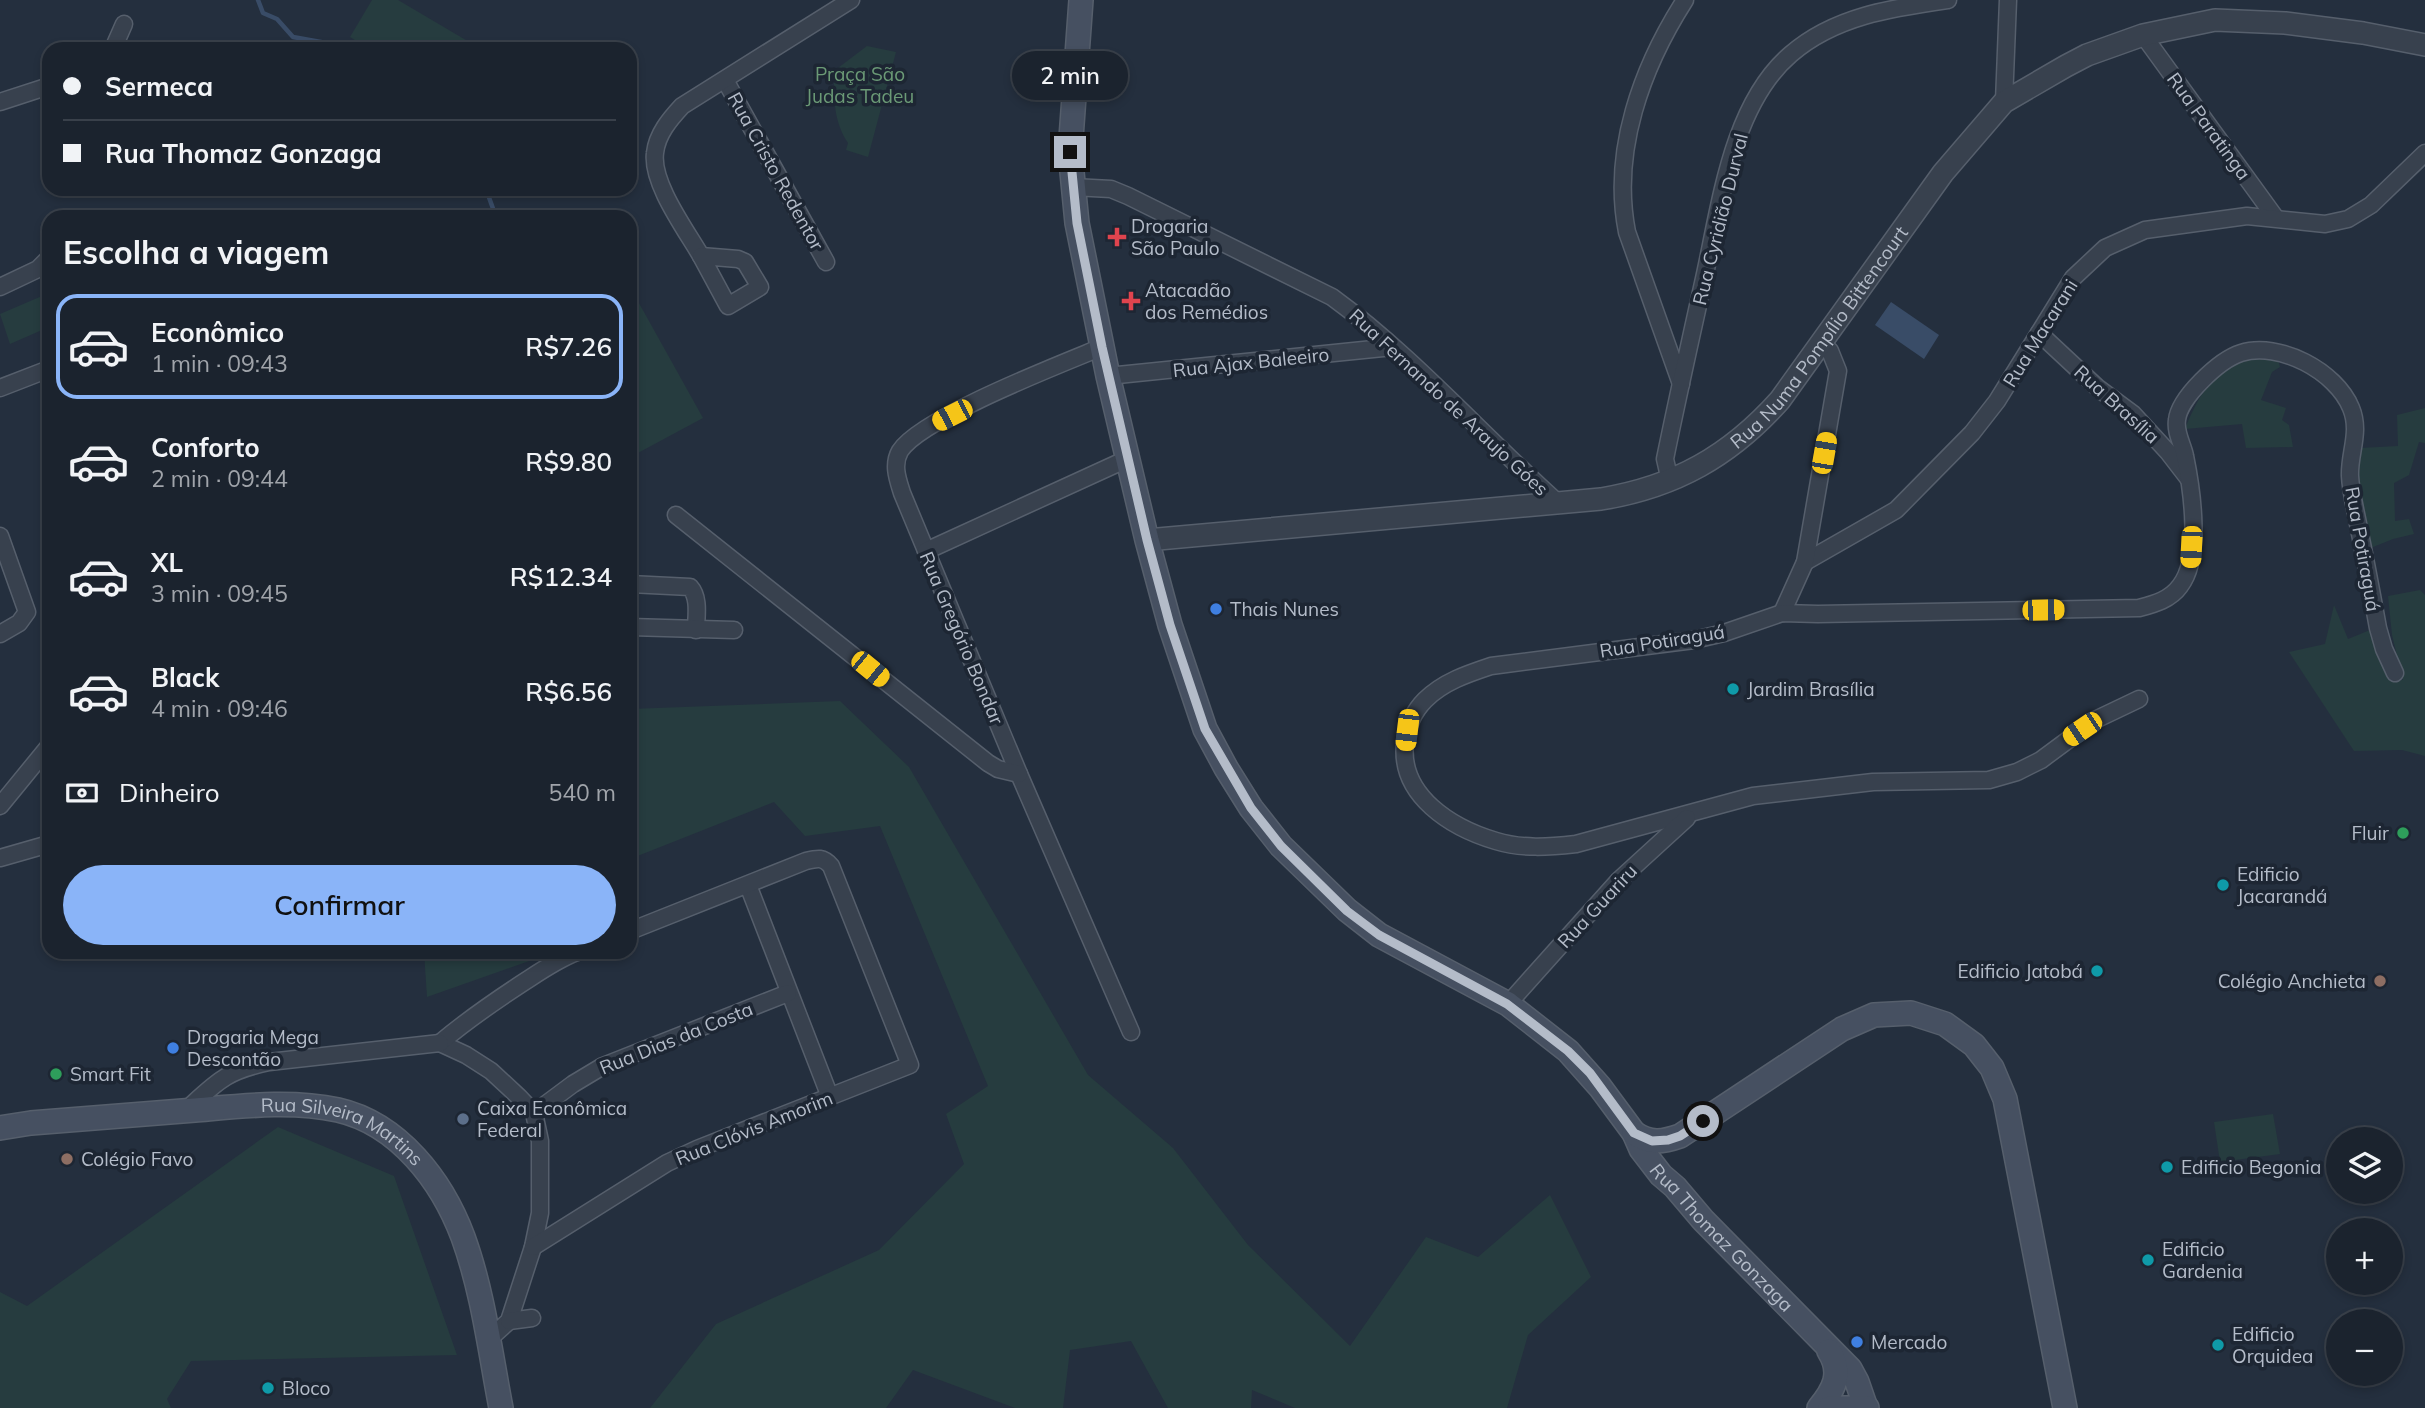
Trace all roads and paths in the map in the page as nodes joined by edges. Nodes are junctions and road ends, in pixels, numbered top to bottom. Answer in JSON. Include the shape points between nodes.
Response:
{"nodes":[{"id":1,"x":851,"y":0,"type":"edge"},
{"id":2,"x":1081,"y":0,"type":"edge"},
{"id":3,"x":1685,"y":0,"type":"edge"},
{"id":4,"x":1948,"y":0,"type":"edge"},
{"id":5,"x":2008,"y":0,"type":"edge"},
{"id":6,"x":124,"y":24,"type":"dead end"},
{"id":7,"x":2143,"y":34,"type":"junction"},
{"id":8,"x":116,"y":42,"type":"edge"},
{"id":9,"x":2425,"y":45,"type":"edge"},
{"id":10,"x":725,"y":80,"type":"junction"},
{"id":11,"x":42,"y":88,"type":"edge"},
{"id":12,"x":0,"y":102,"type":"edge"},
{"id":13,"x":2004,"y":102,"type":"junction"},
{"id":14,"x":2425,"y":153,"type":"edge"},
{"id":15,"x":1073,"y":187,"type":"junction"},
{"id":16,"x":2276,"y":217,"type":"junction"},
{"id":17,"x":701,"y":256,"type":"dead end"},
{"id":18,"x":826,"y":262,"type":"dead end"},
{"id":19,"x":42,"y":265,"type":"edge"},
{"id":20,"x":0,"y":287,"type":"edge"},
{"id":21,"x":2039,"y":333,"type":"junction"},
{"id":22,"x":1822,"y":342,"type":"junction"},
{"id":23,"x":1102,"y":347,"type":"junction"},
{"id":24,"x":1393,"y":347,"type":"junction"},
{"id":25,"x":42,"y":372,"type":"edge"},
{"id":26,"x":1108,"y":376,"type":"junction"},
{"id":27,"x":1681,"y":384,"type":"junction"},
{"id":28,"x":0,"y":388,"type":"edge"},
{"id":29,"x":1128,"y":459,"type":"junction"},
{"id":30,"x":2189,"y":480,"type":"junction"},
{"id":31,"x":1670,"y":481,"type":"junction"},
{"id":32,"x":1557,"y":502,"type":"junction"},
{"id":33,"x":676,"y":515,"type":"dead end"},
{"id":34,"x":0,"y":537,"type":"edge"},
{"id":35,"x":1147,"y":540,"type":"junction"},
{"id":36,"x":926,"y":551,"type":"junction"},
{"id":37,"x":1805,"y":562,"type":"junction"},
{"id":38,"x":637,"y":584,"type":"edge"},
{"id":39,"x":1782,"y":613,"type":"junction"},
{"id":40,"x":637,"y":627,"type":"edge"},
{"id":41,"x":696,"y":630,"type":"junction"},
{"id":42,"x":734,"y":631,"type":"dead end"},
{"id":43,"x":2,"y":633,"type":"edge"},
{"id":44,"x":2395,"y":673,"type":"dead end"},
{"id":45,"x":2139,"y":699,"type":"dead end"},
{"id":46,"x":42,"y":755,"type":"edge"},
{"id":47,"x":1019,"y":774,"type":"junction"},
{"id":48,"x":0,"y":806,"type":"edge"},
{"id":49,"x":1692,"y":814,"type":"junction"},
{"id":50,"x":42,"y":846,"type":"edge"},
{"id":51,"x":0,"y":858,"type":"edge"},
{"id":52,"x":748,"y":885,"type":"junction"},
{"id":53,"x":637,"y":928,"type":"edge"},
{"id":54,"x":562,"y":959,"type":"edge"},
{"id":55,"x":788,"y":993,"type":"junction"},
{"id":56,"x":1507,"y":1004,"type":"junction"},
{"id":57,"x":1132,"y":1032,"type":"dead end"},
{"id":58,"x":440,"y":1043,"type":"junction"},
{"id":59,"x":830,"y":1097,"type":"junction"},
{"id":60,"x":185,"y":1111,"type":"junction"},
{"id":61,"x":534,"y":1113,"type":"junction"},
{"id":62,"x":1,"y":1124,"type":"edge"},
{"id":63,"x":1634,"y":1133,"type":"junction"},
{"id":64,"x":1680,"y":1136,"type":"junction"},
{"id":65,"x":1675,"y":1187,"type":"junction"},
{"id":66,"x":533,"y":1247,"type":"junction"},
{"id":67,"x":532,"y":1318,"type":"dead end"},
{"id":68,"x":509,"y":1321,"type":"junction"},
{"id":69,"x":1821,"y":1339,"type":"junction"},
{"id":70,"x":488,"y":1340,"type":"junction"},
{"id":71,"x":501,"y":1408,"type":"edge"},
{"id":72,"x":1819,"y":1408,"type":"edge"},
{"id":73,"x":1830,"y":1408,"type":"edge"},
{"id":74,"x":1867,"y":1408,"type":"edge"},
{"id":75,"x":2065,"y":1408,"type":"edge"}],
"edges":[{"from":1,"to":10,"type":"street"},
{"from":2,"to":15,"type":"main road","name":"Rua Thomaz Gonzaga","via":[[1071,122]]},
{"from":3,"to":27,"type":"street","via":[[1642,84],[1631,122],[1622,190],[1627,232]]},
{"from":4,"to":27,"type":"street","name":"Rua Cyridião Durval","via":[[1845,21],[1790,54],[1771,75],[1756,97],[1732,157]]},
{"from":5,"to":13,"type":"street"},
{"from":6,"to":8,"type":"street"},
{"from":7,"to":9,"type":"street","name":"Rua Numa Pompílio Bittencourt","via":[[2215,20],[2285,23]]},
{"from":7,"to":13,"type":"street","name":"Rua Numa Pompílio Bittencourt","via":[[2087,55]]},
{"from":7,"to":16,"type":"street","name":"Rua Paratinga"},
{"from":10,"to":17,"type":"street","via":[[682,106],[663,130],[654,155],[660,182]]},
{"from":10,"to":18,"type":"street","name":"Rua Cristo Redentor"},
{"from":11,"to":12,"type":"street"},
{"from":13,"to":22,"type":"street","name":"Rua Numa Pompílio Bittencourt","via":[[1943,173]]},
{"from":14,"to":16,"type":"street","name":"Rua Macarani","via":[[2371,205],[2348,219],[2325,223]]},
{"from":15,"to":23,"type":"main road","name":"Rua Thomaz Gonzaga"},
{"from":15,"to":24,"type":"street","name":"Rua Fernando de Araujo Góes","via":[[1111,189],[1302,281],[1351,311]]},
{"from":16,"to":21,"type":"street","name":"Rua Macarani","via":[[2247,216],[2145,230],[2105,247],[2073,278]]},
{"from":19,"to":20,"type":"street"},
{"from":21,"to":30,"type":"street","name":"Rua Brasília","via":[[2133,414]]},
{"from":21,"to":37,"type":"street","name":"Rua Macarani","via":[[1997,401],[1922,485],[1885,517]]},
{"from":22,"to":31,"type":"street","name":"Rua Numa Pompílio Bittencourt","via":[[1757,426],[1706,464]]},
{"from":22,"to":37,"type":"street","via":[[1838,371]]},
{"from":23,"to":26,"type":"main road","name":"Rua Thomaz Gonzaga"},
{"from":23,"to":36,"type":"street","name":"Rua Gregório Bondar","via":[[932,425],[899,452],[897,477]]},
{"from":24,"to":26,"type":"street","name":"Rua Ajax Baleeiro"},
{"from":24,"to":32,"type":"street","name":"Rua Fernando de Araujo Góes"},
{"from":25,"to":28,"type":"street"},
{"from":26,"to":29,"type":"main road","name":"Rua Thomaz Gonzaga"},
{"from":27,"to":31,"type":"street","name":"Rua Cyridião Durval","via":[[1665,459]]},
{"from":29,"to":35,"type":"main road","name":"Rua Thomaz Gonzaga"},
{"from":29,"to":36,"type":"street"},
{"from":30,"to":39,"type":"street","name":"Rua Potiraguá","via":[[2191,562],[2179,588],[2155,604]]},
{"from":30,"to":44,"type":"street","name":"Rua Potiraguá","via":[[2177,418],[2195,388],[2225,361],[2251,350],[2269,350],[2315,368],[2328,380],[2350,406],[2355,421],[2350,478],[2378,628]]},
{"from":31,"to":32,"type":"street","name":"Rua Numa Pompílio Bittencourt","via":[[1631,494]]},
{"from":32,"to":35,"type":"street","name":"Rua Numa Pompílio Bittencourt"},
{"from":33,"to":47,"type":"street","via":[[988,763]]},
{"from":34,"to":43,"type":"street","via":[[27,612]]},
{"from":35,"to":56,"type":"main road","name":"Rua Thomaz Gonzaga","via":[[1205,729],[1251,808],[1312,879],[1347,911],[1379,935]]},
{"from":36,"to":47,"type":"street","name":"Rua Gregório Bondar"},
{"from":37,"to":39,"type":"street"},
{"from":38,"to":41,"type":"street","via":[[690,587],[696,600]]},
{"from":39,"to":49,"type":"street","name":"Rua Potiraguá","via":[[1694,640],[1478,670],[1438,689],[1423,702],[1407,730],[1404,752],[1416,790],[1450,821],[1499,842],[1576,844]]},
{"from":40,"to":41,"type":"street"},
{"from":41,"to":42,"type":"street"},
{"from":45,"to":49,"type":"street","name":"Rua Potiraguá","via":[[2095,720],[2041,760],[1989,780],[1873,782],[1753,796]]},
{"from":46,"to":48,"type":"street"},
{"from":47,"to":57,"type":"street","name":"Rua Gregório Bondar"},
{"from":49,"to":56,"type":"street","name":"Rua Guariru","via":[[1618,881]]},
{"from":50,"to":51,"type":"street"},
{"from":52,"to":53,"type":"street"},
{"from":52,"to":55,"type":"street"},
{"from":52,"to":59,"type":"street","name":"Rua Clóvis Amorim","via":[[825,859],[911,1065]]},
{"from":54,"to":58,"type":"street","via":[[488,1005]]},
{"from":55,"to":59,"type":"street"},
{"from":55,"to":61,"type":"street","name":"Rua Dias da Costa","via":[[603,1066]]},
{"from":56,"to":63,"type":"main road","name":"Rua Thomaz Gonzaga","via":[[1590,1073]]},
{"from":58,"to":60,"type":"street","via":[[246,1067],[223,1077]]},
{"from":58,"to":61,"type":"street","via":[[491,1072]]},
{"from":59,"to":66,"type":"street","name":"Rua Clóvis Amorim","via":[[667,1164]]},
{"from":60,"to":62,"type":"main road","name":"Rua Silveira Martins"},
{"from":60,"to":70,"type":"main road","name":"Rua Silveira Martins","via":[[263,1104],[339,1111],[395,1138],[421,1163],[446,1198],[474,1273]]},
{"from":61,"to":66,"type":"street","via":[[541,1176]]},
{"from":63,"to":64,"type":"main road","via":[[1652,1141]]},
{"from":63,"to":65,"type":"main road","name":"Rua Thomaz Gonzaga","via":[[1641,1149]]},
{"from":64,"to":65,"type":"main road","via":[[1669,1160]]},
{"from":64,"to":75,"type":"main road","via":[[1842,1029],[1874,1015],[1911,1013],[1955,1031],[1974,1045],[1992,1068],[2005,1099]]},
{"from":65,"to":69,"type":"main road","name":"Rua Thomaz Gonzaga"},
{"from":66,"to":68,"type":"street"},
{"from":67,"to":68,"type":"street"},
{"from":68,"to":70,"type":"street"},
{"from":69,"to":72,"type":"main road","via":[[1832,1356],[1836,1378]]},
{"from":69,"to":74,"type":"main road","name":"Rua Thomaz Gonzaga","via":[[1850,1369]]},
{"from":70,"to":71,"type":"main road","name":"Rua Silveira Martins"},
{"from":73,"to":74,"type":"main road"}]}
